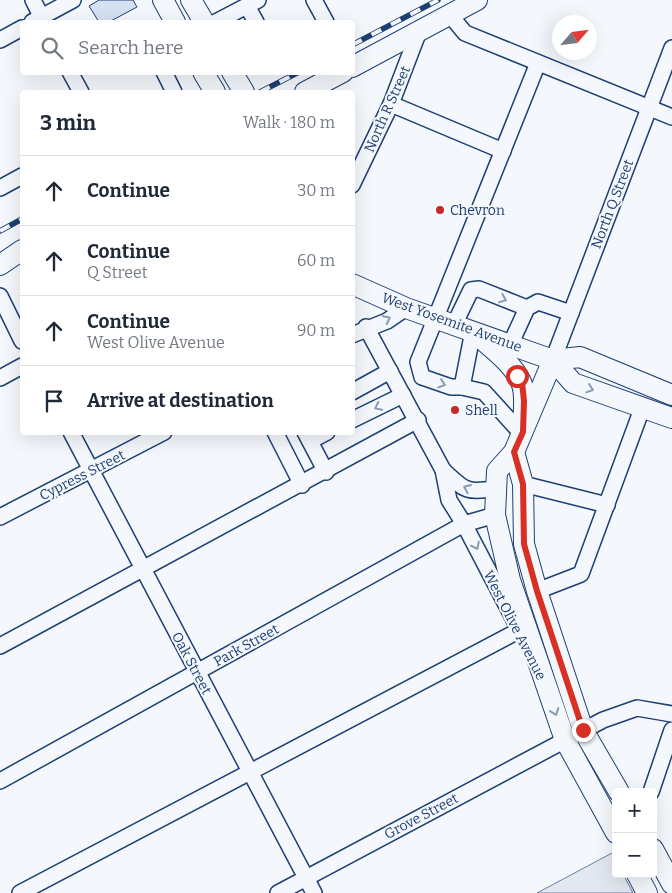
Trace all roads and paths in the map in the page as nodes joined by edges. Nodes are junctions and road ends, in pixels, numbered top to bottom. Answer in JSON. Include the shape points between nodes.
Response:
{"nodes":[{"id":1,"x":33,"y":0,"type":"edge"},
{"id":2,"x":73,"y":0,"type":"edge"},
{"id":3,"x":163,"y":0,"type":"edge"},
{"id":4,"x":191,"y":0,"type":"edge"},
{"id":5,"x":314,"y":0,"type":"edge"},
{"id":6,"x":477,"y":0,"type":"edge"},
{"id":7,"x":252,"y":3,"type":"edge"},
{"id":8,"x":450,"y":15,"type":"junction"},
{"id":9,"x":39,"y":20,"type":"edge"},
{"id":10,"x":41,"y":20,"type":"edge"},
{"id":11,"x":174,"y":20,"type":"edge"},
{"id":12,"x":203,"y":20,"type":"edge"},
{"id":13,"x":220,"y":20,"type":"edge"},
{"id":14,"x":256,"y":20,"type":"edge"},
{"id":15,"x":325,"y":20,"type":"edge"},
{"id":16,"x":20,"y":29,"type":"edge"},
{"id":17,"x":420,"y":31,"type":"junction"},
{"id":18,"x":0,"y":40,"type":"edge"},
{"id":19,"x":672,"y":48,"type":"edge"},
{"id":20,"x":538,"y":63,"type":"junction"},
{"id":21,"x":355,"y":65,"type":"edge"},
{"id":22,"x":76,"y":75,"type":"edge"},
{"id":23,"x":166,"y":75,"type":"edge"},
{"id":24,"x":205,"y":75,"type":"edge"},
{"id":25,"x":234,"y":75,"type":"edge"},
{"id":26,"x":336,"y":75,"type":"edge"},
{"id":27,"x":80,"y":90,"type":"edge"},
{"id":28,"x":173,"y":90,"type":"edge"},
{"id":29,"x":214,"y":90,"type":"edge"},
{"id":30,"x":243,"y":90,"type":"edge"},
{"id":31,"x":309,"y":90,"type":"edge"},
{"id":32,"x":391,"y":104,"type":"junction"},
{"id":33,"x":649,"y":108,"type":"junction"},
{"id":34,"x":672,"y":118,"type":"edge"},
{"id":35,"x":503,"y":151,"type":"junction"},
{"id":36,"x":20,"y":177,"type":"edge"},
{"id":37,"x":355,"y":179,"type":"edge"},
{"id":38,"x":0,"y":188,"type":"edge"},
{"id":39,"x":20,"y":239,"type":"edge"},
{"id":40,"x":0,"y":250,"type":"edge"},
{"id":41,"x":20,"y":251,"type":"edge"},
{"id":42,"x":20,"y":261,"type":"edge"},
{"id":43,"x":0,"y":265,"type":"edge"},
{"id":44,"x":0,"y":272,"type":"edge"},
{"id":45,"x":355,"y":285,"type":"edge"},
{"id":46,"x":0,"y":296,"type":"edge"},
{"id":47,"x":406,"y":308,"type":"junction"},
{"id":48,"x":527,"y":308,"type":"junction"},
{"id":49,"x":571,"y":313,"type":"junction"},
{"id":50,"x":445,"y":321,"type":"junction"},
{"id":51,"x":366,"y":327,"type":"junction"},
{"id":52,"x":473,"y":331,"type":"junction"},
{"id":53,"x":355,"y":332,"type":"edge"},
{"id":54,"x":20,"y":337,"type":"edge"},
{"id":55,"x":511,"y":343,"type":"junction"},
{"id":56,"x":553,"y":360,"type":"junction"},
{"id":57,"x":20,"y":367,"type":"edge"},
{"id":58,"x":390,"y":371,"type":"junction"},
{"id":59,"x":0,"y":378,"type":"edge"},
{"id":60,"x":462,"y":387,"type":"junction"},
{"id":61,"x":355,"y":390,"type":"edge"},
{"id":62,"x":404,"y":395,"type":"junction"},
{"id":63,"x":672,"y":395,"type":"edge"},
{"id":64,"x":642,"y":406,"type":"junction"},
{"id":65,"x":672,"y":418,"type":"edge"},
{"id":66,"x":355,"y":419,"type":"edge"},
{"id":67,"x":418,"y":420,"type":"junction"},
{"id":68,"x":72,"y":435,"type":"edge"},
{"id":69,"x":158,"y":435,"type":"edge"},
{"id":70,"x":277,"y":435,"type":"edge"},
{"id":71,"x":308,"y":437,"type":"edge"},
{"id":72,"x":520,"y":439,"type":"junction"},
{"id":73,"x":90,"y":470,"type":"junction"},
{"id":74,"x":443,"y":470,"type":"junction"},
{"id":75,"x":326,"y":472,"type":"junction"},
{"id":76,"x":523,"y":484,"type":"junction"},
{"id":77,"x":302,"y":485,"type":"junction"},
{"id":78,"x":496,"y":488,"type":"junction"},
{"id":79,"x":607,"y":506,"type":"junction"},
{"id":80,"x":495,"y":515,"type":"junction"},
{"id":81,"x":0,"y":517,"type":"edge"},
{"id":82,"x":464,"y":524,"type":"junction"},
{"id":83,"x":143,"y":570,"type":"junction"},
{"id":84,"x":537,"y":591,"type":"junction"},
{"id":85,"x":520,"y":630,"type":"junction"},
{"id":86,"x":0,"y":646,"type":"edge"},
{"id":87,"x":538,"y":666,"type":"junction"},
{"id":88,"x":197,"y":672,"type":"junction"},
{"id":89,"x":672,"y":714,"type":"edge"},
{"id":90,"x":583,"y":730,"type":"junction"},
{"id":91,"x":672,"y":730,"type":"edge"},
{"id":92,"x":565,"y":740,"type":"junction"},
{"id":93,"x":250,"y":772,"type":"junction"},
{"id":94,"x":0,"y":781,"type":"edge"},
{"id":95,"x":617,"y":788,"type":"edge"},
{"id":96,"x":651,"y":788,"type":"edge"},
{"id":97,"x":612,"y":826,"type":"edge"},
{"id":98,"x":657,"y":856,"type":"edge"},
{"id":99,"x":306,"y":878,"type":"junction"},
{"id":100,"x":639,"y":878,"type":"edge"},
{"id":101,"x":672,"y":884,"type":"edge"},
{"id":102,"x":20,"y":893,"type":"edge"},
{"id":103,"x":278,"y":893,"type":"edge"},
{"id":104,"x":314,"y":893,"type":"edge"},
{"id":105,"x":647,"y":893,"type":"edge"}],
"edges":[{"from":1,"to":9,"type":"street"},
{"from":2,"to":10,"type":"street"},
{"from":3,"to":11,"type":"main road"},
{"from":4,"to":12,"type":"main road"},
{"from":5,"to":15,"type":"street"},
{"from":6,"to":8,"type":"main road"},
{"from":7,"to":13,"type":"street"},
{"from":7,"to":14,"type":"street"},
{"from":8,"to":17,"type":"main road"},
{"from":8,"to":20,"type":"street","via":[[465,33]]},
{"from":16,"to":18,"type":"street"},
{"from":17,"to":21,"type":"main road"},
{"from":17,"to":32,"type":"street","name":"North R Street"},
{"from":19,"to":33,"type":"street","name":"North Q Street"},
{"from":20,"to":33,"type":"street"},
{"from":20,"to":35,"type":"street"},
{"from":22,"to":27,"type":"street"},
{"from":23,"to":28,"type":"street"},
{"from":24,"to":29,"type":"main road"},
{"from":25,"to":30,"type":"main road"},
{"from":26,"to":31,"type":"main road"},
{"from":32,"to":35,"type":"street"},
{"from":32,"to":37,"type":"street","name":"North R Street"},
{"from":33,"to":34,"type":"street"},
{"from":33,"to":49,"type":"street","name":"North Q Street"},
{"from":35,"to":50,"type":"street"},
{"from":36,"to":38,"type":"street"},
{"from":39,"to":40,"type":"main road"},
{"from":41,"to":43,"type":"main road"},
{"from":42,"to":44,"type":"main road"},
{"from":45,"to":47,"type":"main road","name":"West Yosemite Avenue"},
{"from":46,"to":54,"type":"street"},
{"from":47,"to":50,"type":"main road","name":"West Yosemite Avenue"},
{"from":51,"to":47,"type":"street","one_way":true,"via":[[387,321]]},
{"from":48,"to":49,"type":"street","via":[[538,302]]},
{"from":50,"to":48,"type":"street","one_way":true,"via":[[471,290],[479,289]]},
{"from":48,"to":55,"type":"street"},
{"from":49,"to":56,"type":"street","name":"North Q Street"},
{"from":50,"to":52,"type":"main road","name":"West Yosemite Avenue"},
{"from":50,"to":60,"type":"street","one_way":true,"via":[[418,362],[419,370],[422,377],[451,387]]},
{"from":51,"to":53,"type":"street"},
{"from":51,"to":58,"type":"street","name":"West Olive Avenue"},
{"from":52,"to":55,"type":"main road","name":"West Yosemite Avenue"},
{"from":52,"to":60,"type":"street"},
{"from":52,"to":72,"type":"main road","name":"West Olive Avenue","via":[[503,358],[522,382],[524,401]]},
{"from":55,"to":56,"type":"main road","name":"West Yosemite Avenue"},
{"from":56,"to":63,"type":"main road","name":"West Yosemite Avenue","via":[[580,357]]},
{"from":56,"to":64,"type":"main road","name":"West Yosemite Avenue","one_way":true,"via":[[573,383]]},
{"from":56,"to":72,"type":"main road"},
{"from":57,"to":59,"type":"street"},
{"from":58,"to":61,"type":"street"},
{"from":58,"to":62,"type":"street","name":"West Olive Avenue"},
{"from":60,"to":72,"type":"street","via":[[484,392]]},
{"from":62,"to":66,"type":"street","one_way":true},
{"from":62,"to":67,"type":"street","name":"West Olive Avenue"},
{"from":64,"to":65,"type":"main road","name":"West Yosemite Avenue"},
{"from":64,"to":79,"type":"street"},
{"from":67,"to":74,"type":"street","name":"West Olive Avenue"},
{"from":67,"to":75,"type":"street"},
{"from":68,"to":73,"type":"street","name":"Oak Street"},
{"from":69,"to":73,"type":"street","name":"Cypress Street"},
{"from":70,"to":77,"type":"street"},
{"from":71,"to":75,"type":"street"},
{"from":72,"to":76,"type":"main road","name":"West Olive Avenue"},
{"from":72,"to":78,"type":"main road","via":[[498,471]]},
{"from":73,"to":81,"type":"street","name":"Cypress Street"},
{"from":73,"to":83,"type":"street","name":"Oak Street"},
{"from":78,"to":74,"type":"street","name":"West Olive Avenue","one_way":true,"via":[[476,492],[467,490]]},
{"from":74,"to":82,"type":"street","name":"West Olive Avenue","via":[[449,500]]},
{"from":75,"to":77,"type":"street"},
{"from":76,"to":79,"type":"street"},
{"from":76,"to":84,"type":"main road","name":"West Olive Avenue","via":[[524,544]]},
{"from":77,"to":83,"type":"street"},
{"from":78,"to":80,"type":"main road"},
{"from":79,"to":84,"type":"street","via":[[581,574]]},
{"from":80,"to":82,"type":"street","name":"Park Street"},
{"from":80,"to":84,"type":"main road","via":[[506,522],[529,588]]},
{"from":80,"to":87,"type":"main road","via":[[510,580]]},
{"from":82,"to":85,"type":"street","name":"West Olive Avenue","one_way":true},
{"from":82,"to":88,"type":"street","name":"Park Street"},
{"from":83,"to":86,"type":"street"},
{"from":83,"to":88,"type":"street","name":"Oak Street"},
{"from":84,"to":90,"type":"main road","name":"West Olive Avenue"},
{"from":85,"to":87,"type":"street","name":"West Olive Avenue"},
{"from":85,"to":93,"type":"street"},
{"from":87,"to":92,"type":"main road","name":"West Olive Avenue","one_way":true},
{"from":88,"to":93,"type":"street","name":"Oak Street"},
{"from":88,"to":94,"type":"street","name":"Park Street"},
{"from":89,"to":90,"type":"street","name":"Grove Street","via":[[636,708]]},
{"from":90,"to":92,"type":"street","name":"Grove Street"},
{"from":90,"to":95,"type":"main road","name":"West Olive Avenue"},
{"from":91,"to":96,"type":"street"},
{"from":92,"to":97,"type":"main road","name":"West Olive Avenue"},
{"from":92,"to":99,"type":"street","name":"Grove Street"},
{"from":93,"to":99,"type":"street","name":"Oak Street"},
{"from":93,"to":102,"type":"street"},
{"from":98,"to":101,"type":"main road"},
{"from":99,"to":103,"type":"street","name":"Grove Street"},
{"from":99,"to":104,"type":"street","name":"Oak Street"},
{"from":100,"to":105,"type":"main road"}]}
